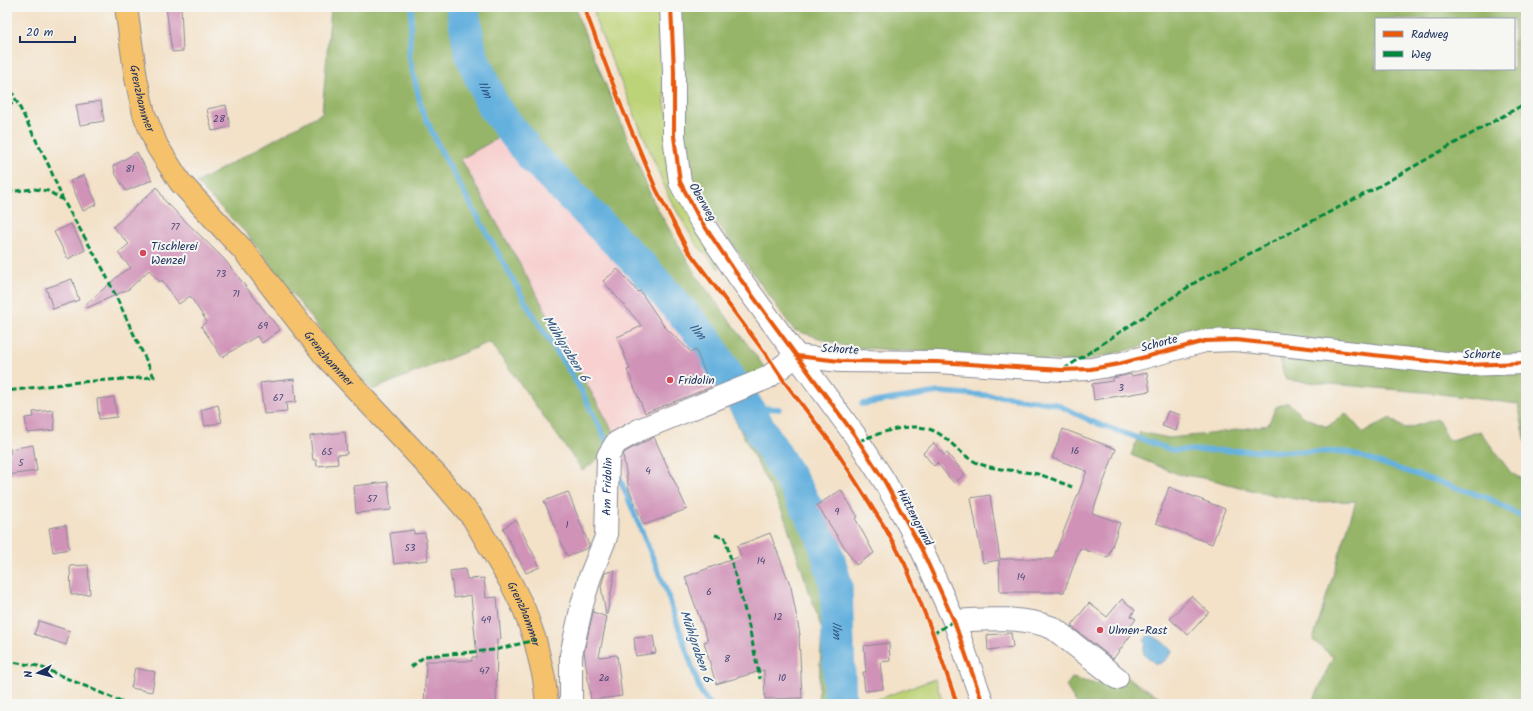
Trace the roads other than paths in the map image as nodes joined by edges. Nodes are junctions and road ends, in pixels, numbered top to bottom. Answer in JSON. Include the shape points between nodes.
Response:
{"nodes":[{"id":1,"x":126,"y":7,"type":"edge"},
{"id":2,"x":671,"y":7,"type":"edge"},
{"id":3,"x":796,"y":356,"type":"junction"},
{"id":4,"x":1526,"y":363,"type":"edge"},
{"id":5,"x":954,"y":622,"type":"junction"},
{"id":6,"x":1117,"y":678,"type":"dead end"},
{"id":7,"x":547,"y":704,"type":"edge"},
{"id":8,"x":571,"y":704,"type":"edge"},
{"id":9,"x":983,"y":704,"type":"edge"}],
"edges":[{"from":1,"to":7,"type":"main road","name":"Grenzhammer","via":[[144,114],[157,146],[180,182],[244,251],[326,356],[440,478],[473,518],[524,609],[535,640]]},
{"from":2,"to":3,"type":"street","name":"Oberweg","via":[[674,136],[680,182],[699,218]]},
{"from":3,"to":4,"type":"street","name":"Schorte","via":[[840,361],[938,362],[1062,370],[1091,369],[1120,364],[1205,341],[1236,340],[1465,365]]},
{"from":3,"to":5,"type":"street","name":"Hüttengrund","via":[[854,434],[885,482],[921,548]]},
{"from":3,"to":8,"type":"street","name":"Am Fridolin","via":[[767,378],[639,430],[612,450],[606,537],[590,577],[576,629],[571,655]]},
{"from":5,"to":6,"type":"street","via":[[996,618],[1044,624],[1053,628]]},
{"from":5,"to":9,"type":"street","name":"Hüttengrund"}]}
